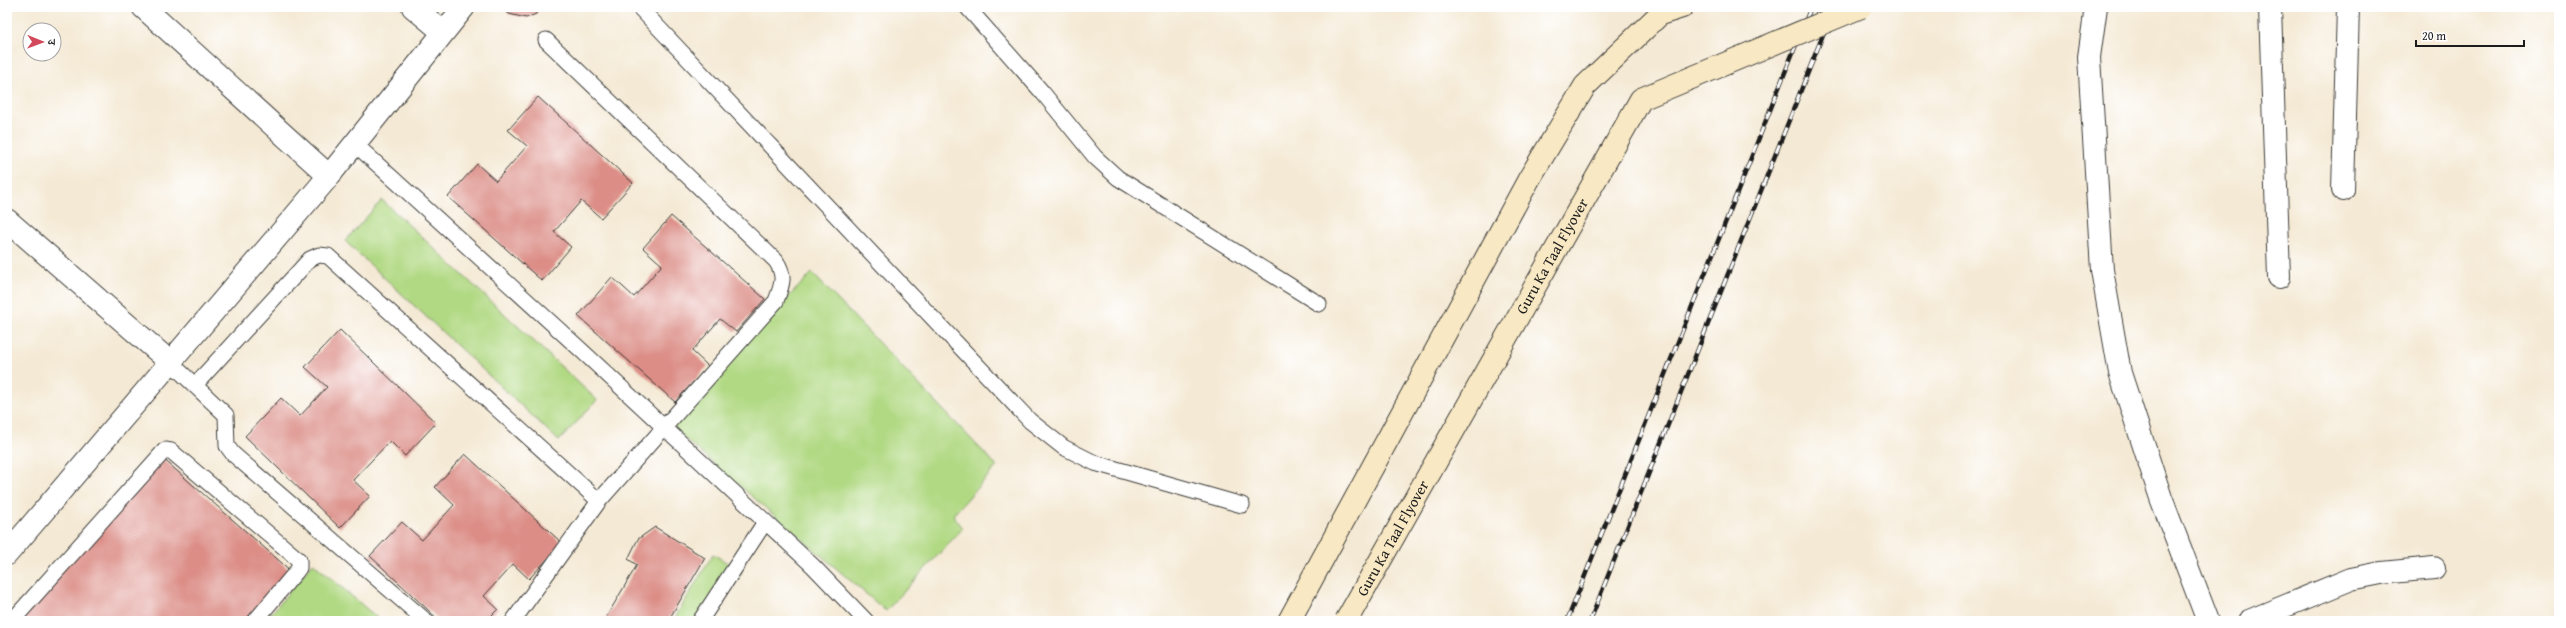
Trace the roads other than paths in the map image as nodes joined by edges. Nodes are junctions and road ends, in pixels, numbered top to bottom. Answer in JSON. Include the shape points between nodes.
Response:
{"nodes":[{"id":1,"x":142,"y":7,"type":"edge"},
{"id":2,"x":413,"y":7,"type":"edge"},
{"id":3,"x":464,"y":7,"type":"edge"},
{"id":4,"x":639,"y":7,"type":"edge"},
{"id":5,"x":967,"y":7,"type":"edge"},
{"id":6,"x":1682,"y":7,"type":"edge"},
{"id":7,"x":1861,"y":7,"type":"edge"},
{"id":8,"x":2096,"y":7,"type":"edge"},
{"id":9,"x":2270,"y":7,"type":"edge"},
{"id":10,"x":2348,"y":7,"type":"edge"},
{"id":11,"x":443,"y":32,"type":"junction"},
{"id":12,"x":546,"y":40,"type":"dead end"},
{"id":13,"x":355,"y":144,"type":"junction"},
{"id":14,"x":329,"y":176,"type":"junction"},
{"id":15,"x":2343,"y":190,"type":"dead end"},
{"id":16,"x":7,"y":220,"type":"edge"},
{"id":17,"x":2279,"y":277,"type":"dead end"},
{"id":18,"x":1319,"y":304,"type":"dead end"},
{"id":19,"x":170,"y":362,"type":"junction"},
{"id":20,"x":194,"y":385,"type":"junction"},
{"id":21,"x":664,"y":428,"type":"junction"},
{"id":22,"x":599,"y":501,"type":"junction"},
{"id":23,"x":1242,"y":505,"type":"dead end"},
{"id":24,"x":765,"y":522,"type":"junction"},
{"id":25,"x":7,"y":554,"type":"edge"},
{"id":26,"x":2434,"y":568,"type":"dead end"},
{"id":27,"x":12,"y":621,"type":"edge"},
{"id":28,"x":254,"y":621,"type":"edge"},
{"id":29,"x":426,"y":621,"type":"edge"},
{"id":30,"x":513,"y":621,"type":"edge"},
{"id":31,"x":700,"y":621,"type":"edge"},
{"id":32,"x":866,"y":621,"type":"edge"},
{"id":33,"x":1289,"y":621,"type":"edge"},
{"id":34,"x":1346,"y":621,"type":"edge"},
{"id":35,"x":2208,"y":621,"type":"edge"},
{"id":36,"x":2249,"y":621,"type":"edge"}],
"edges":[{"from":1,"to":14,"type":"street"},
{"from":2,"to":11,"type":"street"},
{"from":3,"to":11,"type":"street"},
{"from":4,"to":23,"type":"lane","via":[[1030,421],[1063,447],[1095,463]]},
{"from":5,"to":18,"type":"lane","via":[[1095,157],[1118,178]]},
{"from":6,"to":33,"type":"main road","via":[[1660,14],[1585,86],[1529,179]]},
{"from":7,"to":34,"type":"main road","name":"Guru Ka Taal Flyover","bridge":true,"via":[[1641,99]]},
{"from":8,"to":35,"type":"street","via":[[2089,57],[2102,270],[2120,373],[2161,498]]},
{"from":9,"to":17,"type":"street"},
{"from":10,"to":15,"type":"street"},
{"from":11,"to":13,"type":"street"},
{"from":12,"to":21,"type":"lane","via":[[776,260],[782,270],[784,280],[776,301]]},
{"from":13,"to":14,"type":"street"},
{"from":13,"to":21,"type":"lane"},
{"from":14,"to":19,"type":"street"},
{"from":16,"to":19,"type":"street"},
{"from":19,"to":20,"type":"lane"},
{"from":19,"to":25,"type":"street"},
{"from":20,"to":22,"type":"lane","via":[[310,259],[319,255],[328,256]]},
{"from":20,"to":29,"type":"lane","via":[[226,415],[227,446],[233,454]]},
{"from":21,"to":22,"type":"lane"},
{"from":21,"to":24,"type":"lane"},
{"from":22,"to":30,"type":"lane"},
{"from":24,"to":31,"type":"lane"},
{"from":24,"to":32,"type":"lane","via":[[813,566]]},
{"from":26,"to":36,"type":"street","via":[[2381,573],[2351,579]]},
{"from":27,"to":28,"type":"lane","via":[[162,451],[168,450],[299,560],[300,568]]}]}
